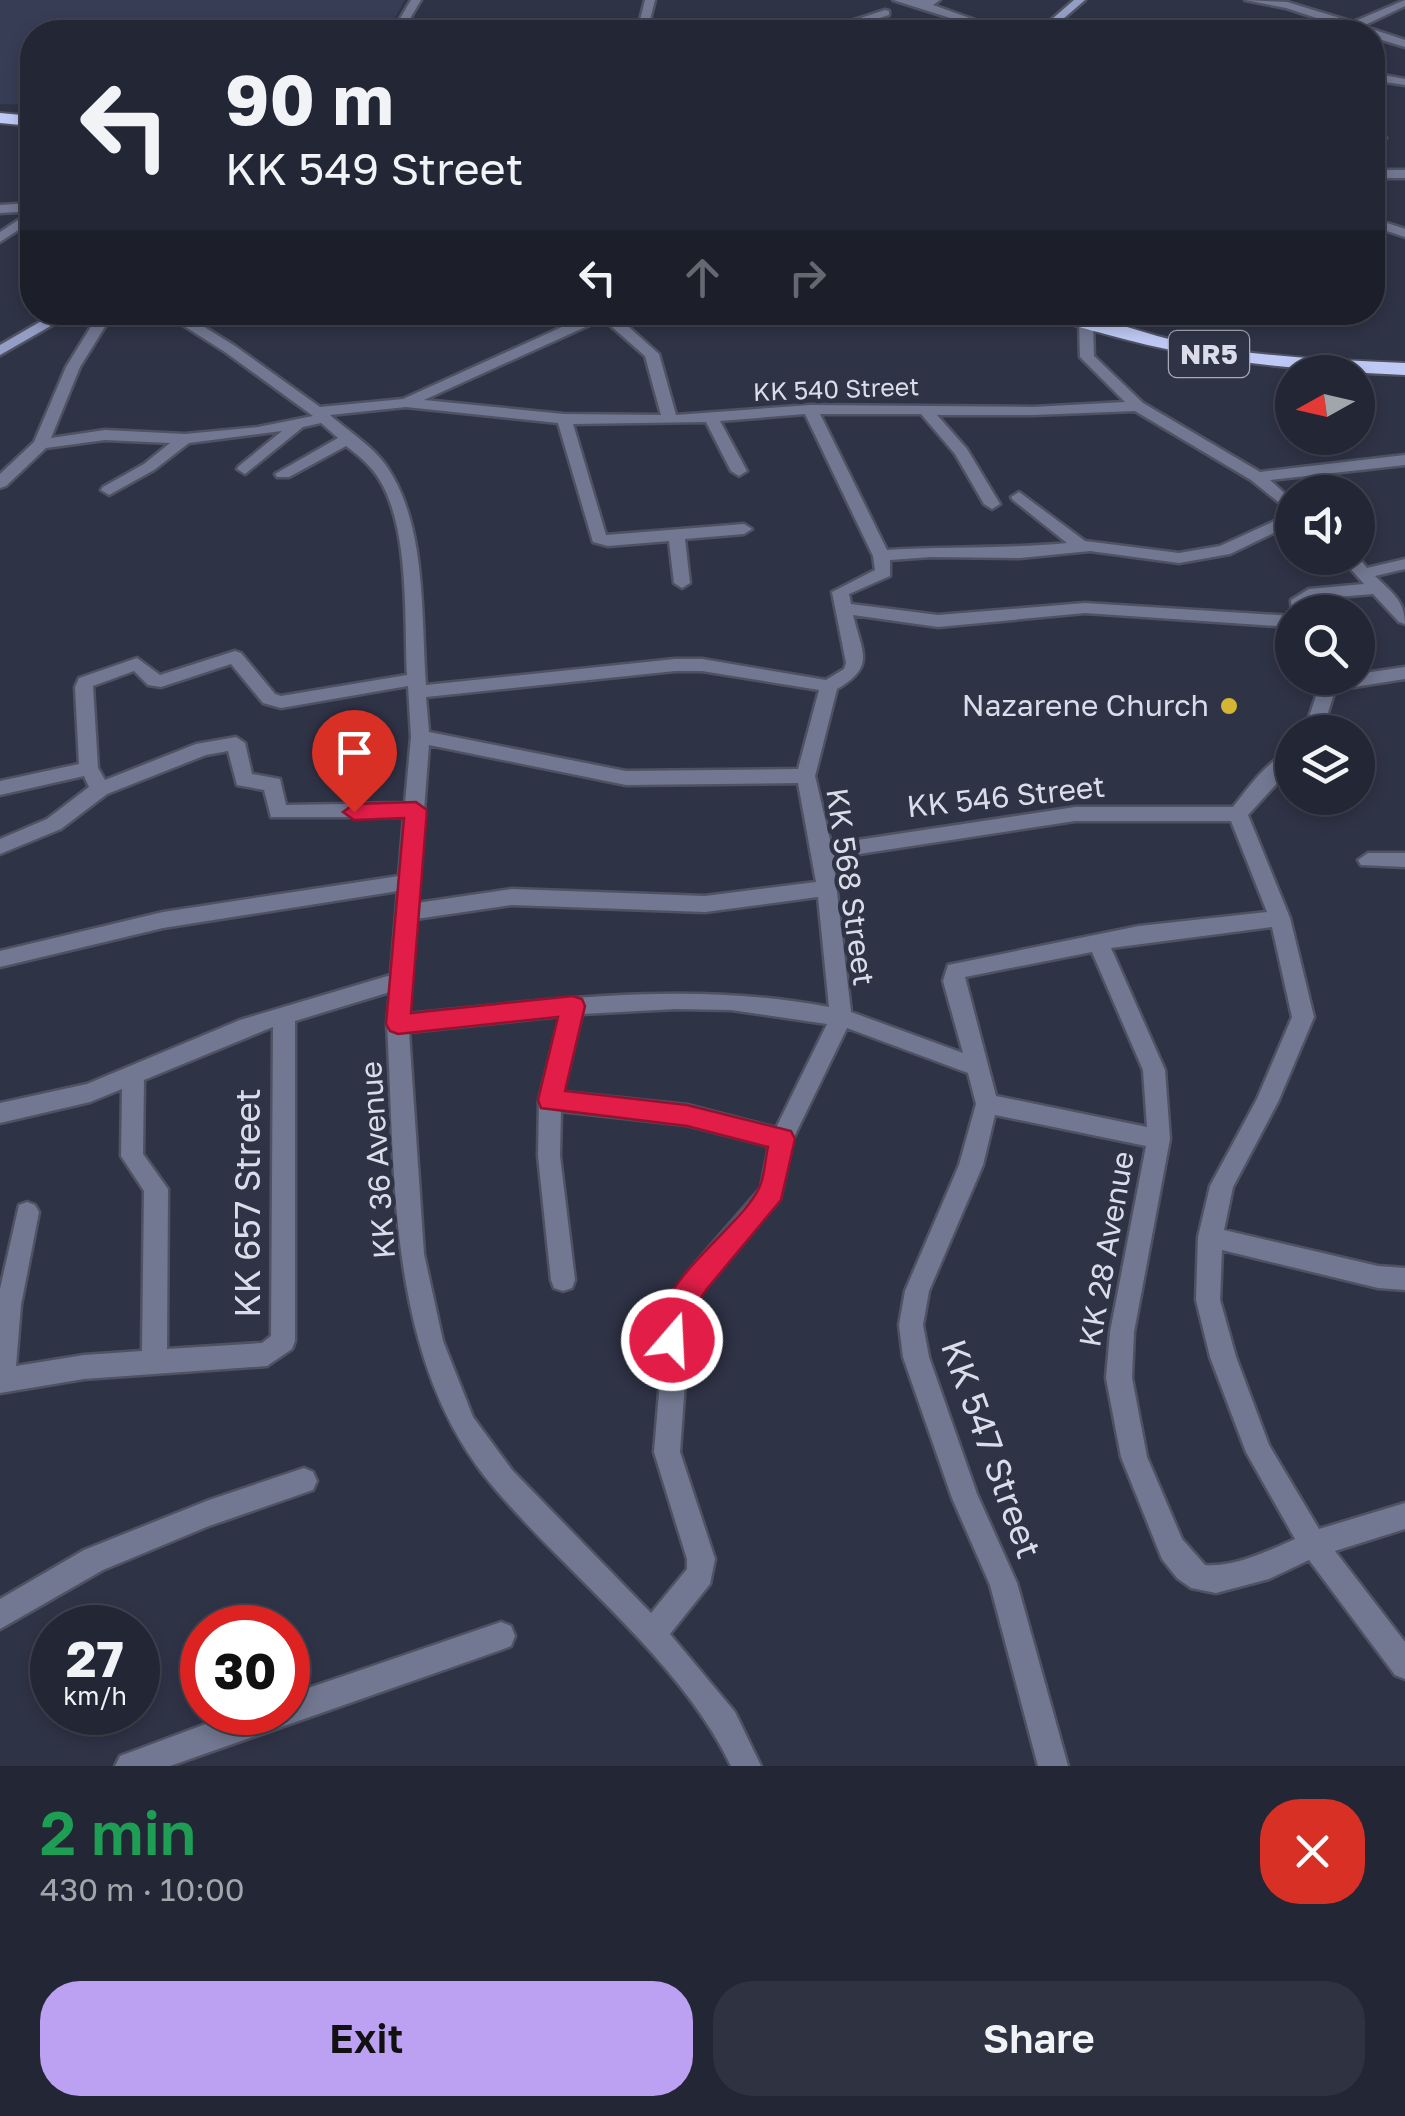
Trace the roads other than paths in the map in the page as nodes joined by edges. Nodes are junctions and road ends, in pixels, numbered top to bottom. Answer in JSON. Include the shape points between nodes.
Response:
{"nodes":[{"id":1,"x":898,"y":0,"type":"edge"},
{"id":2,"x":1080,"y":0,"type":"edge"},
{"id":3,"x":1250,"y":0,"type":"edge"},
{"id":4,"x":1405,"y":2,"type":"edge"},
{"id":5,"x":930,"y":3,"type":"edge"},
{"id":6,"x":885,"y":13,"type":"dead end"},
{"id":7,"x":864,"y":20,"type":"edge"},
{"id":8,"x":973,"y":20,"type":"edge"},
{"id":9,"x":1056,"y":20,"type":"edge"},
{"id":10,"x":1325,"y":20,"type":"edge"},
{"id":11,"x":1367,"y":20,"type":"edge"},
{"id":12,"x":45,"y":325,"type":"edge"},
{"id":13,"x":99,"y":325,"type":"edge"},
{"id":14,"x":190,"y":325,"type":"edge"},
{"id":15,"x":577,"y":325,"type":"edge"},
{"id":16,"x":617,"y":325,"type":"edge"},
{"id":17,"x":1087,"y":325,"type":"edge"},
{"id":18,"x":1108,"y":325,"type":"edge"},
{"id":19,"x":1116,"y":325,"type":"edge"},
{"id":20,"x":0,"y":351,"type":"edge"},
{"id":21,"x":1405,"y":360,"type":"edge"},
{"id":22,"x":1405,"y":370,"type":"edge"},
{"id":23,"x":406,"y":403,"type":"junction"},
{"id":24,"x":1138,"y":406,"type":"junction"},
{"id":25,"x":810,"y":409,"type":"junction"},
{"id":26,"x":924,"y":409,"type":"junction"},
{"id":27,"x":711,"y":417,"type":"junction"},
{"id":28,"x":314,"y":418,"type":"junction"},
{"id":29,"x":564,"y":418,"type":"junction"},
{"id":30,"x":670,"y":420,"type":"junction"},
{"id":31,"x":347,"y":438,"type":"junction"},
{"id":32,"x":185,"y":439,"type":"junction"},
{"id":33,"x":40,"y":444,"type":"junction"},
{"id":34,"x":1405,"y":460,"type":"edge"},
{"id":35,"x":245,"y":469,"type":"dead end"},
{"id":36,"x":739,"y":471,"type":"dead end"},
{"id":37,"x":283,"y":474,"type":"dead end"},
{"id":38,"x":1256,"y":477,"type":"junction"},
{"id":39,"x":0,"y":484,"type":"edge"},
{"id":40,"x":109,"y":490,"type":"dead end"},
{"id":41,"x":1275,"y":493,"type":"edge"},
{"id":42,"x":1019,"y":497,"type":"dead end"},
{"id":43,"x":992,"y":504,"type":"dead end"},
{"id":44,"x":1275,"y":526,"type":"edge"},
{"id":45,"x":744,"y":529,"type":"dead end"},
{"id":46,"x":676,"y":535,"type":"junction"},
{"id":47,"x":1082,"y":547,"type":"junction"},
{"id":48,"x":881,"y":556,"type":"junction"},
{"id":49,"x":1405,"y":564,"type":"edge"},
{"id":50,"x":1375,"y":571,"type":"edge"},
{"id":51,"x":1368,"y":575,"type":"edge"},
{"id":52,"x":682,"y":583,"type":"dead end"},
{"id":53,"x":1380,"y":588,"type":"junction"},
{"id":54,"x":1307,"y":595,"type":"edge"},
{"id":55,"x":843,"y":608,"type":"junction"},
{"id":56,"x":1405,"y":618,"type":"edge"},
{"id":57,"x":1275,"y":621,"type":"edge"},
{"id":58,"x":1405,"y":673,"type":"edge"},
{"id":59,"x":417,"y":686,"type":"junction"},
{"id":60,"x":829,"y":686,"type":"junction"},
{"id":61,"x":1318,"y":715,"type":"edge"},
{"id":62,"x":420,"y":738,"type":"junction"},
{"id":63,"x":89,"y":768,"type":"junction"},
{"id":64,"x":1275,"y":773,"type":"edge"},
{"id":65,"x":806,"y":776,"type":"junction"},
{"id":66,"x":0,"y":788,"type":"edge"},
{"id":67,"x":100,"y":789,"type":"junction"},
{"id":68,"x":416,"y":810,"type":"junction"},
{"id":69,"x":1238,"y":814,"type":"junction"},
{"id":70,"x":0,"y":847,"type":"edge"},
{"id":71,"x":823,"y":852,"type":"junction"},
{"id":72,"x":1368,"y":860,"type":"dead end"},
{"id":73,"x":1405,"y":860,"type":"edge"},
{"id":74,"x":410,"y":882,"type":"junction"},
{"id":75,"x":825,"y":888,"type":"junction"},
{"id":76,"x":410,"y":912,"type":"junction"},
{"id":77,"x":1280,"y":918,"type":"junction"},
{"id":78,"x":1099,"y":944,"type":"junction"},
{"id":79,"x":0,"y":958,"type":"edge"},
{"id":80,"x":401,"y":980,"type":"junction"},
{"id":81,"x":573,"y":1006,"type":"junction"},
{"id":82,"x":284,"y":1016,"type":"junction"},
{"id":83,"x":842,"y":1018,"type":"junction"},
{"id":84,"x":398,"y":1024,"type":"junction"},
{"id":85,"x":978,"y":1067,"type":"junction"},
{"id":86,"x":133,"y":1075,"type":"junction"},
{"id":87,"x":550,"y":1100,"type":"junction"},
{"id":88,"x":987,"y":1104,"type":"junction"},
{"id":89,"x":0,"y":1113,"type":"edge"},
{"id":90,"x":782,"y":1139,"type":"junction"},
{"id":91,"x":1159,"y":1139,"type":"junction"},
{"id":92,"x":27,"y":1212,"type":"dead end"},
{"id":93,"x":1210,"y":1238,"type":"junction"},
{"id":94,"x":1405,"y":1279,"type":"edge"},
{"id":95,"x":563,"y":1280,"type":"dead end"},
{"id":96,"x":154,"y":1364,"type":"junction"},
{"id":97,"x":1,"y":1381,"type":"edge"},
{"id":98,"x":304,"y":1482,"type":"dead end"},
{"id":99,"x":1405,"y":1516,"type":"edge"},
{"id":100,"x":1313,"y":1544,"type":"junction"},
{"id":101,"x":0,"y":1615,"type":"edge"},
{"id":102,"x":652,"y":1634,"type":"junction"},
{"id":103,"x":501,"y":1636,"type":"dead end"},
{"id":104,"x":1405,"y":1665,"type":"edge"},
{"id":105,"x":310,"y":1701,"type":"edge"},
{"id":106,"x":216,"y":1735,"type":"edge"},
{"id":107,"x":130,"y":1766,"type":"edge"},
{"id":108,"x":746,"y":1766,"type":"edge"},
{"id":109,"x":1053,"y":1766,"type":"edge"}],
"edges":[{"from":1,"to":5,"type":"street"},
{"from":2,"to":9,"type":"main road"},
{"from":3,"to":10,"type":"street"},
{"from":4,"to":11,"type":"street"},
{"from":5,"to":8,"type":"street"},
{"from":6,"to":7,"type":"street"},
{"from":12,"to":20,"type":"main road"},
{"from":13,"to":33,"type":"street"},
{"from":14,"to":28,"type":"street","name":"KK 36 Avenue"},
{"from":15,"to":23,"type":"street"},
{"from":16,"to":30,"type":"street","via":[[652,354]]},
{"from":17,"to":24,"type":"street","via":[[1087,357]]},
{"from":18,"to":22,"type":"highway","number":"NR5","via":[[1147,342],[1250,360]]},
{"from":19,"to":21,"type":"highway","number":"NR5","via":[[1234,351]]},
{"from":23,"to":28,"type":"street"},
{"from":23,"to":29,"type":"street","name":"KK 540 Street"},
{"from":24,"to":26,"type":"street","name":"KK 540 Street"},
{"from":24,"to":38,"type":"street"},
{"from":25,"to":26,"type":"street","name":"KK 540 Street"},
{"from":25,"to":27,"type":"street","name":"KK 540 Street"},
{"from":25,"to":48,"type":"street"},
{"from":26,"to":43,"type":"street","via":[[962,452]]},
{"from":27,"to":30,"type":"street","name":"KK 540 Street"},
{"from":27,"to":36,"type":"street"},
{"from":28,"to":31,"type":"street","name":"KK 36 Avenue"},
{"from":28,"to":32,"type":"street"},
{"from":28,"to":35,"type":"street"},
{"from":29,"to":30,"type":"street","name":"KK 540 Street"},
{"from":29,"to":46,"type":"street","via":[[599,538]]},
{"from":31,"to":37,"type":"street"},
{"from":31,"to":59,"type":"street","name":"KK 36 Avenue","via":[[379,466],[397,499],[407,535]]},
{"from":32,"to":33,"type":"street","via":[[104,435]]},
{"from":32,"to":40,"type":"street"},
{"from":33,"to":39,"type":"street"},
{"from":34,"to":38,"type":"street"},
{"from":38,"to":41,"type":"street"},
{"from":42,"to":47,"type":"street"},
{"from":44,"to":47,"type":"street","via":[[1224,550],[1179,558]]},
{"from":45,"to":46,"type":"street"},
{"from":46,"to":52,"type":"street"},
{"from":47,"to":48,"type":"street"},
{"from":48,"to":55,"type":"street","via":[[880,576],[844,586]]},
{"from":49,"to":50,"type":"street"},
{"from":51,"to":53,"type":"street"},
{"from":53,"to":54,"type":"street"},
{"from":53,"to":56,"type":"street"},
{"from":55,"to":57,"type":"street","via":[[938,621],[1085,608]]},
{"from":55,"to":60,"type":"street","name":"KK 568 Street","via":[[855,663]]},
{"from":58,"to":61,"type":"street","via":[[1327,685]]},
{"from":59,"to":60,"type":"street","via":[[702,665]]},
{"from":59,"to":62,"type":"street","name":"KK 36 Avenue"},
{"from":59,"to":63,"type":"street","via":[[280,702],[269,699],[235,657],[161,681],[137,664],[86,682]]},
{"from":60,"to":65,"type":"street","name":"KK 568 Street"},
{"from":62,"to":65,"type":"street","via":[[626,778]]},
{"from":62,"to":68,"type":"street","name":"KK 36 Avenue"},
{"from":63,"to":66,"type":"street"},
{"from":63,"to":67,"type":"street"},
{"from":64,"to":69,"type":"street"},
{"from":65,"to":71,"type":"street","name":"KK 568 Street"},
{"from":67,"to":68,"type":"street","via":[[203,748],[236,743],[244,780],[273,784],[278,812]]},
{"from":67,"to":70,"type":"street","via":[[54,824]]},
{"from":68,"to":74,"type":"street","name":"KK 36 Avenue"},
{"from":69,"to":71,"type":"street","name":"KK 546 Street","via":[[1075,814]]},
{"from":69,"to":77,"type":"street"},
{"from":71,"to":75,"type":"street","name":"KK 568 Street"},
{"from":72,"to":73,"type":"street"},
{"from":74,"to":76,"type":"street","name":"KK 36 Avenue"},
{"from":74,"to":79,"type":"street","via":[[162,920]]},
{"from":75,"to":76,"type":"street","via":[[706,904],[512,897]]},
{"from":75,"to":83,"type":"street","name":"KK 568 Street"},
{"from":76,"to":80,"type":"street","name":"KK 36 Avenue"},
{"from":77,"to":78,"type":"street"},
{"from":77,"to":93,"type":"street","via":[[1303,1017],[1222,1186]]},
{"from":78,"to":85,"type":"street","via":[[956,971]]},
{"from":78,"to":91,"type":"street","via":[[1154,1070]]},
{"from":80,"to":82,"type":"street"},
{"from":80,"to":84,"type":"street","name":"KK 36 Avenue"},
{"from":81,"to":83,"type":"street","via":[[658,999]]},
{"from":81,"to":84,"type":"street"},
{"from":81,"to":87,"type":"street"},
{"from":82,"to":86,"type":"street","via":[[202,1042]]},
{"from":82,"to":96,"type":"street","name":"KK 657 Street","via":[[283,1341],[267,1354]]},
{"from":83,"to":85,"type":"street"},
{"from":83,"to":90,"type":"street"},
{"from":84,"to":102,"type":"street","name":"KK 36 Avenue","via":[[412,1254],[431,1340],[463,1425],[502,1479]]},
{"from":85,"to":88,"type":"street"},
{"from":86,"to":89,"type":"street","via":[[57,1103]]},
{"from":86,"to":96,"type":"street","via":[[132,1156],[156,1190]]},
{"from":87,"to":90,"type":"street","via":[[687,1116]]},
{"from":87,"to":95,"type":"street","via":[[548,1156]]},
{"from":88,"to":91,"type":"street","name":"KK 28 Avenue"},
{"from":88,"to":109,"type":"street","name":"KK 547 Street","via":[[910,1325],[965,1498],[1003,1583]]},
{"from":90,"to":102,"type":"street","via":[[772,1192],[678,1310],[666,1452],[700,1574]]},
{"from":91,"to":100,"type":"street","name":"KK 28 Avenue","via":[[1119,1378],[1134,1458],[1156,1516],[1186,1568],[1202,1578],[1269,1565]]},
{"from":92,"to":97,"type":"street"},
{"from":93,"to":94,"type":"street"},
{"from":93,"to":100,"type":"street","via":[[1208,1300],[1223,1357],[1259,1452]]},
{"from":96,"to":97,"type":"street","name":"KK 657 Street"},
{"from":98,"to":101,"type":"street","via":[[94,1560]]},
{"from":99,"to":100,"type":"street","name":"KK 28 Avenue"},
{"from":100,"to":104,"type":"street"},
{"from":102,"to":108,"type":"street","name":"KK 36 Avenue","via":[[725,1722]]},
{"from":103,"to":105,"type":"street"},
{"from":106,"to":107,"type":"street"}]}
